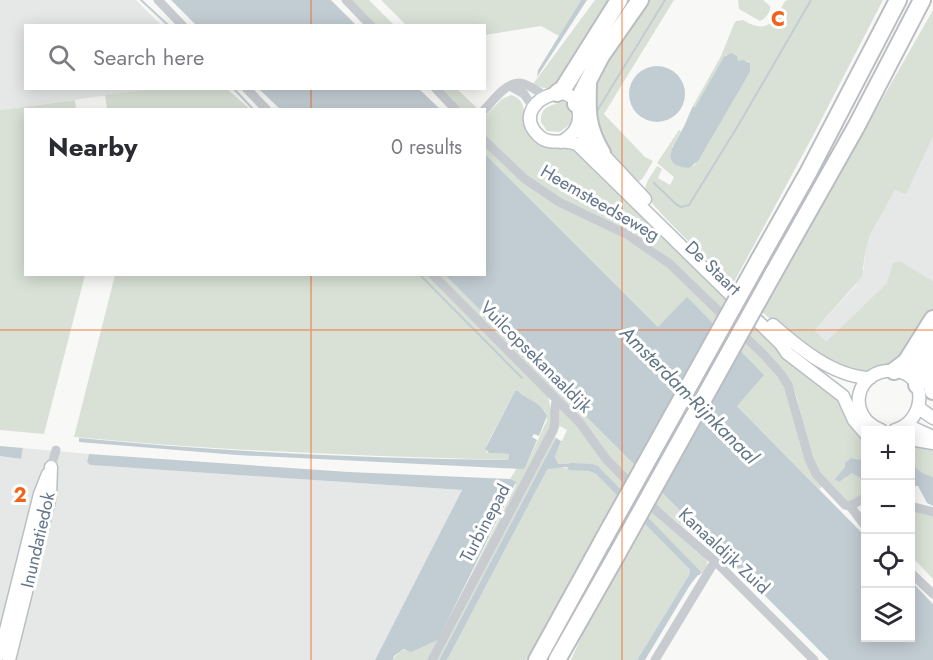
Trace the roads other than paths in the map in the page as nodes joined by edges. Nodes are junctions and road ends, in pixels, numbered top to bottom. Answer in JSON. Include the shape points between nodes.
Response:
{"nodes":[{"id":1,"x":158,"y":0,"type":"edge"},
{"id":2,"x":346,"y":0,"type":"edge"},
{"id":3,"x":619,"y":0,"type":"edge"},
{"id":4,"x":640,"y":0,"type":"edge"},
{"id":5,"x":898,"y":0,"type":"edge"},
{"id":6,"x":924,"y":0,"type":"edge"},
{"id":7,"x":181,"y":24,"type":"edge"},
{"id":8,"x":369,"y":24,"type":"edge"},
{"id":9,"x":589,"y":78,"type":"junction"},
{"id":10,"x":510,"y":86,"type":"junction"},
{"id":11,"x":248,"y":90,"type":"edge"},
{"id":12,"x":437,"y":90,"type":"edge"},
{"id":13,"x":551,"y":95,"type":"junction"},
{"id":14,"x":576,"y":104,"type":"junction"},
{"id":15,"x":533,"y":107,"type":"junction"},
{"id":16,"x":265,"y":108,"type":"edge"},
{"id":17,"x":454,"y":108,"type":"edge"},
{"id":18,"x":486,"y":108,"type":"edge"},
{"id":19,"x":577,"y":128,"type":"junction"},
{"id":20,"x":486,"y":142,"type":"edge"},
{"id":21,"x":561,"y":142,"type":"junction"},
{"id":22,"x":602,"y":153,"type":"junction"},
{"id":23,"x":434,"y":276,"type":"edge"},
{"id":24,"x":933,"y":319,"type":"edge"},
{"id":25,"x":933,"y":342,"type":"edge"},
{"id":26,"x":781,"y":344,"type":"junction"},
{"id":27,"x":933,"y":358,"type":"edge"},
{"id":28,"x":894,"y":371,"type":"junction"},
{"id":29,"x":870,"y":378,"type":"junction"},
{"id":30,"x":917,"y":385,"type":"junction"},
{"id":31,"x":933,"y":391,"type":"edge"},
{"id":32,"x":859,"y":394,"type":"junction"},
{"id":33,"x":557,"y":400,"type":"junction"},
{"id":34,"x":919,"y":408,"type":"junction"},
{"id":35,"x":933,"y":418,"type":"edge"},
{"id":36,"x":871,"y":426,"type":"edge"},
{"id":37,"x":903,"y":426,"type":"edge"},
{"id":38,"x":861,"y":428,"type":"edge"},
{"id":39,"x":915,"y":428,"type":"edge"},
{"id":40,"x":933,"y":437,"type":"edge"},
{"id":41,"x":915,"y":440,"type":"edge"},
{"id":42,"x":933,"y":443,"type":"edge"},
{"id":43,"x":56,"y":450,"type":"dead end"},
{"id":44,"x":612,"y":466,"type":"joint"},
{"id":45,"x":51,"y":467,"type":"junction"},
{"id":46,"x":861,"y":500,"type":"edge"},
{"id":47,"x":850,"y":506,"type":"junction"},
{"id":48,"x":915,"y":507,"type":"edge"},
{"id":49,"x":933,"y":512,"type":"edge"},
{"id":50,"x":861,"y":520,"type":"edge"},
{"id":51,"x":715,"y":561,"type":"junction"},
{"id":52,"x":915,"y":577,"type":"edge"},
{"id":53,"x":933,"y":594,"type":"edge"},
{"id":54,"x":0,"y":654,"type":"edge"},
{"id":55,"x":9,"y":660,"type":"edge"},
{"id":56,"x":432,"y":660,"type":"edge"},
{"id":57,"x":537,"y":660,"type":"edge"},
{"id":58,"x":557,"y":660,"type":"edge"},
{"id":59,"x":655,"y":660,"type":"edge"},
{"id":60,"x":814,"y":660,"type":"edge"}],
"edges":[{"from":1,"to":7,"type":"street"},
{"from":2,"to":8,"type":"street"},
{"from":3,"to":13,"type":"highway","via":[[563,89]]},
{"from":4,"to":9,"type":"highway"},
{"from":5,"to":57,"type":"highway","bridge":true,"via":[[808,173]]},
{"from":6,"to":58,"type":"highway","bridge":true},
{"from":9,"to":14,"type":"highway"},
{"from":9,"to":22,"type":"highway","via":[[587,116]]},
{"from":10,"to":13,"type":"street","via":[[519,83]]},
{"from":10,"to":15,"type":"street","via":[[524,94]]},
{"from":10,"to":18,"type":"street"},
{"from":11,"to":16,"type":"street"},
{"from":12,"to":17,"type":"street"},
{"from":13,"to":14,"type":"main road","via":[[570,97]]},
{"from":13,"to":15,"type":"main road"},
{"from":14,"to":19,"type":"main road","via":[[580,116]]},
{"from":15,"to":21,"type":"main road","via":[[531,123],[536,134],[546,141]]},
{"from":19,"to":21,"type":"main road"},
{"from":19,"to":22,"type":"main road","name":"De Staart","via":[[591,147]]},
{"from":20,"to":47,"type":"street","name":"Heemsteedseweg","via":[[525,178],[559,202],[628,235],[670,264],[764,355],[788,385],[816,474]]},
{"from":21,"to":26,"type":"main road","name":"De Staart","via":[[578,145]]},
{"from":22,"to":29,"type":"main road","name":"De Staart","via":[[685,240],[786,336],[844,372]]},
{"from":23,"to":33,"type":"street","name":"Vuilcopsekanaaldijk"},
{"from":24,"to":28,"type":"highway","via":[[906,362]]},
{"from":25,"to":30,"type":"highway","via":[[917,368]]},
{"from":26,"to":32,"type":"main road","name":"De Staart","via":[[849,384]]},
{"from":26,"to":38,"type":"main road","name":"De Staart","via":[[843,396]]},
{"from":27,"to":31,"type":"highway"},
{"from":28,"to":29,"type":"main road","via":[[876,373]]},
{"from":28,"to":30,"type":"main road","via":[[908,375]]},
{"from":29,"to":32,"type":"main road"},
{"from":30,"to":34,"type":"main road"},
{"from":32,"to":36,"type":"main road","via":[[859,407]]},
{"from":33,"to":44,"type":"street","name":"Vuilcopsekanaaldijk"},
{"from":33,"to":56,"type":"street","name":"Turbinepad","via":[[554,430]]},
{"from":34,"to":35,"type":"main road"},
{"from":34,"to":37,"type":"main road"},
{"from":39,"to":40,"type":"main road"},
{"from":41,"to":42,"type":"main road"},
{"from":43,"to":45,"type":"street"},
{"from":44,"to":51,"type":"street","name":"Kanaaldijk Zuid"},
{"from":45,"to":54,"type":"main road","name":"Inundatiedok","via":[[40,494]]},
{"from":45,"to":55,"type":"main road","name":"Inundatiedok","via":[[50,496]]},
{"from":46,"to":47,"type":"street"},
{"from":47,"to":50,"type":"street","name":"Heemsteedseweg"},
{"from":48,"to":49,"type":"street"},
{"from":51,"to":59,"type":"street"},
{"from":51,"to":60,"type":"street","name":"Kanaaldijk Zuid"},
{"from":52,"to":53,"type":"street"}]}
